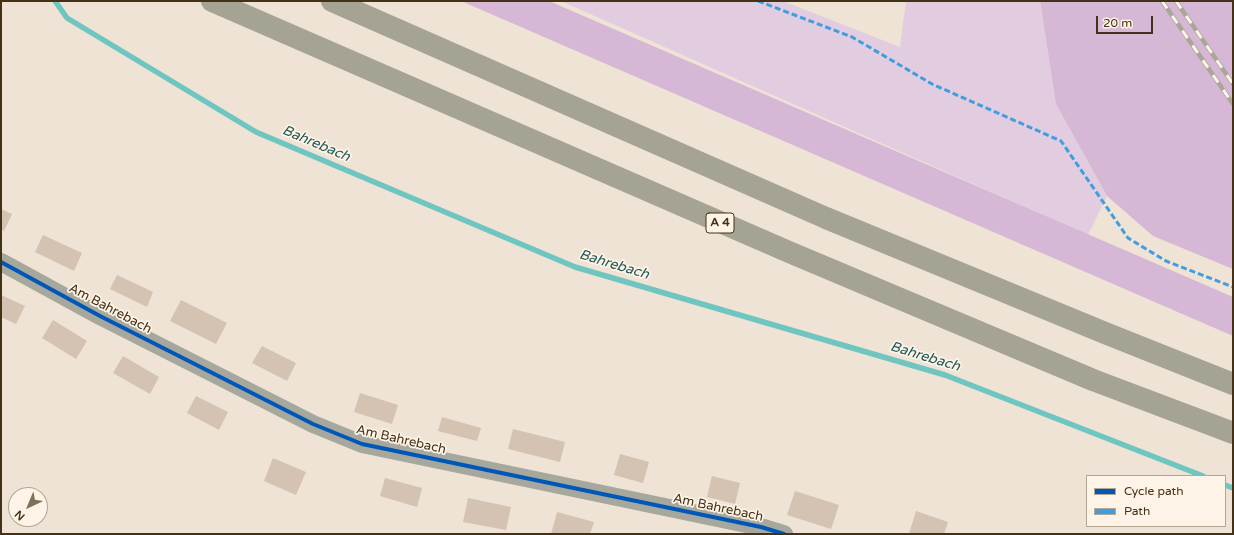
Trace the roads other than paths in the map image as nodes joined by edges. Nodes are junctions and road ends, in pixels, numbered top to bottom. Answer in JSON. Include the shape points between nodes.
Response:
{"nodes":[{"id":1,"x":212,"y":1,"type":"edge"},
{"id":2,"x":332,"y":1,"type":"edge"},
{"id":3,"x":1,"y":262,"type":"edge"},
{"id":4,"x":1233,"y":384,"type":"edge"},
{"id":5,"x":1233,"y":434,"type":"edge"},
{"id":6,"x":784,"y":534,"type":"edge"}],
"edges":[{"from":1,"to":5,"type":"highway","number":"A 4","via":[[789,252],[1093,380]]},
{"from":2,"to":4,"type":"highway","via":[[826,218]]},
{"from":3,"to":6,"type":"street","name":"Am Bahrebach","via":[[100,316],[313,424],[362,444],[761,527]]}]}
